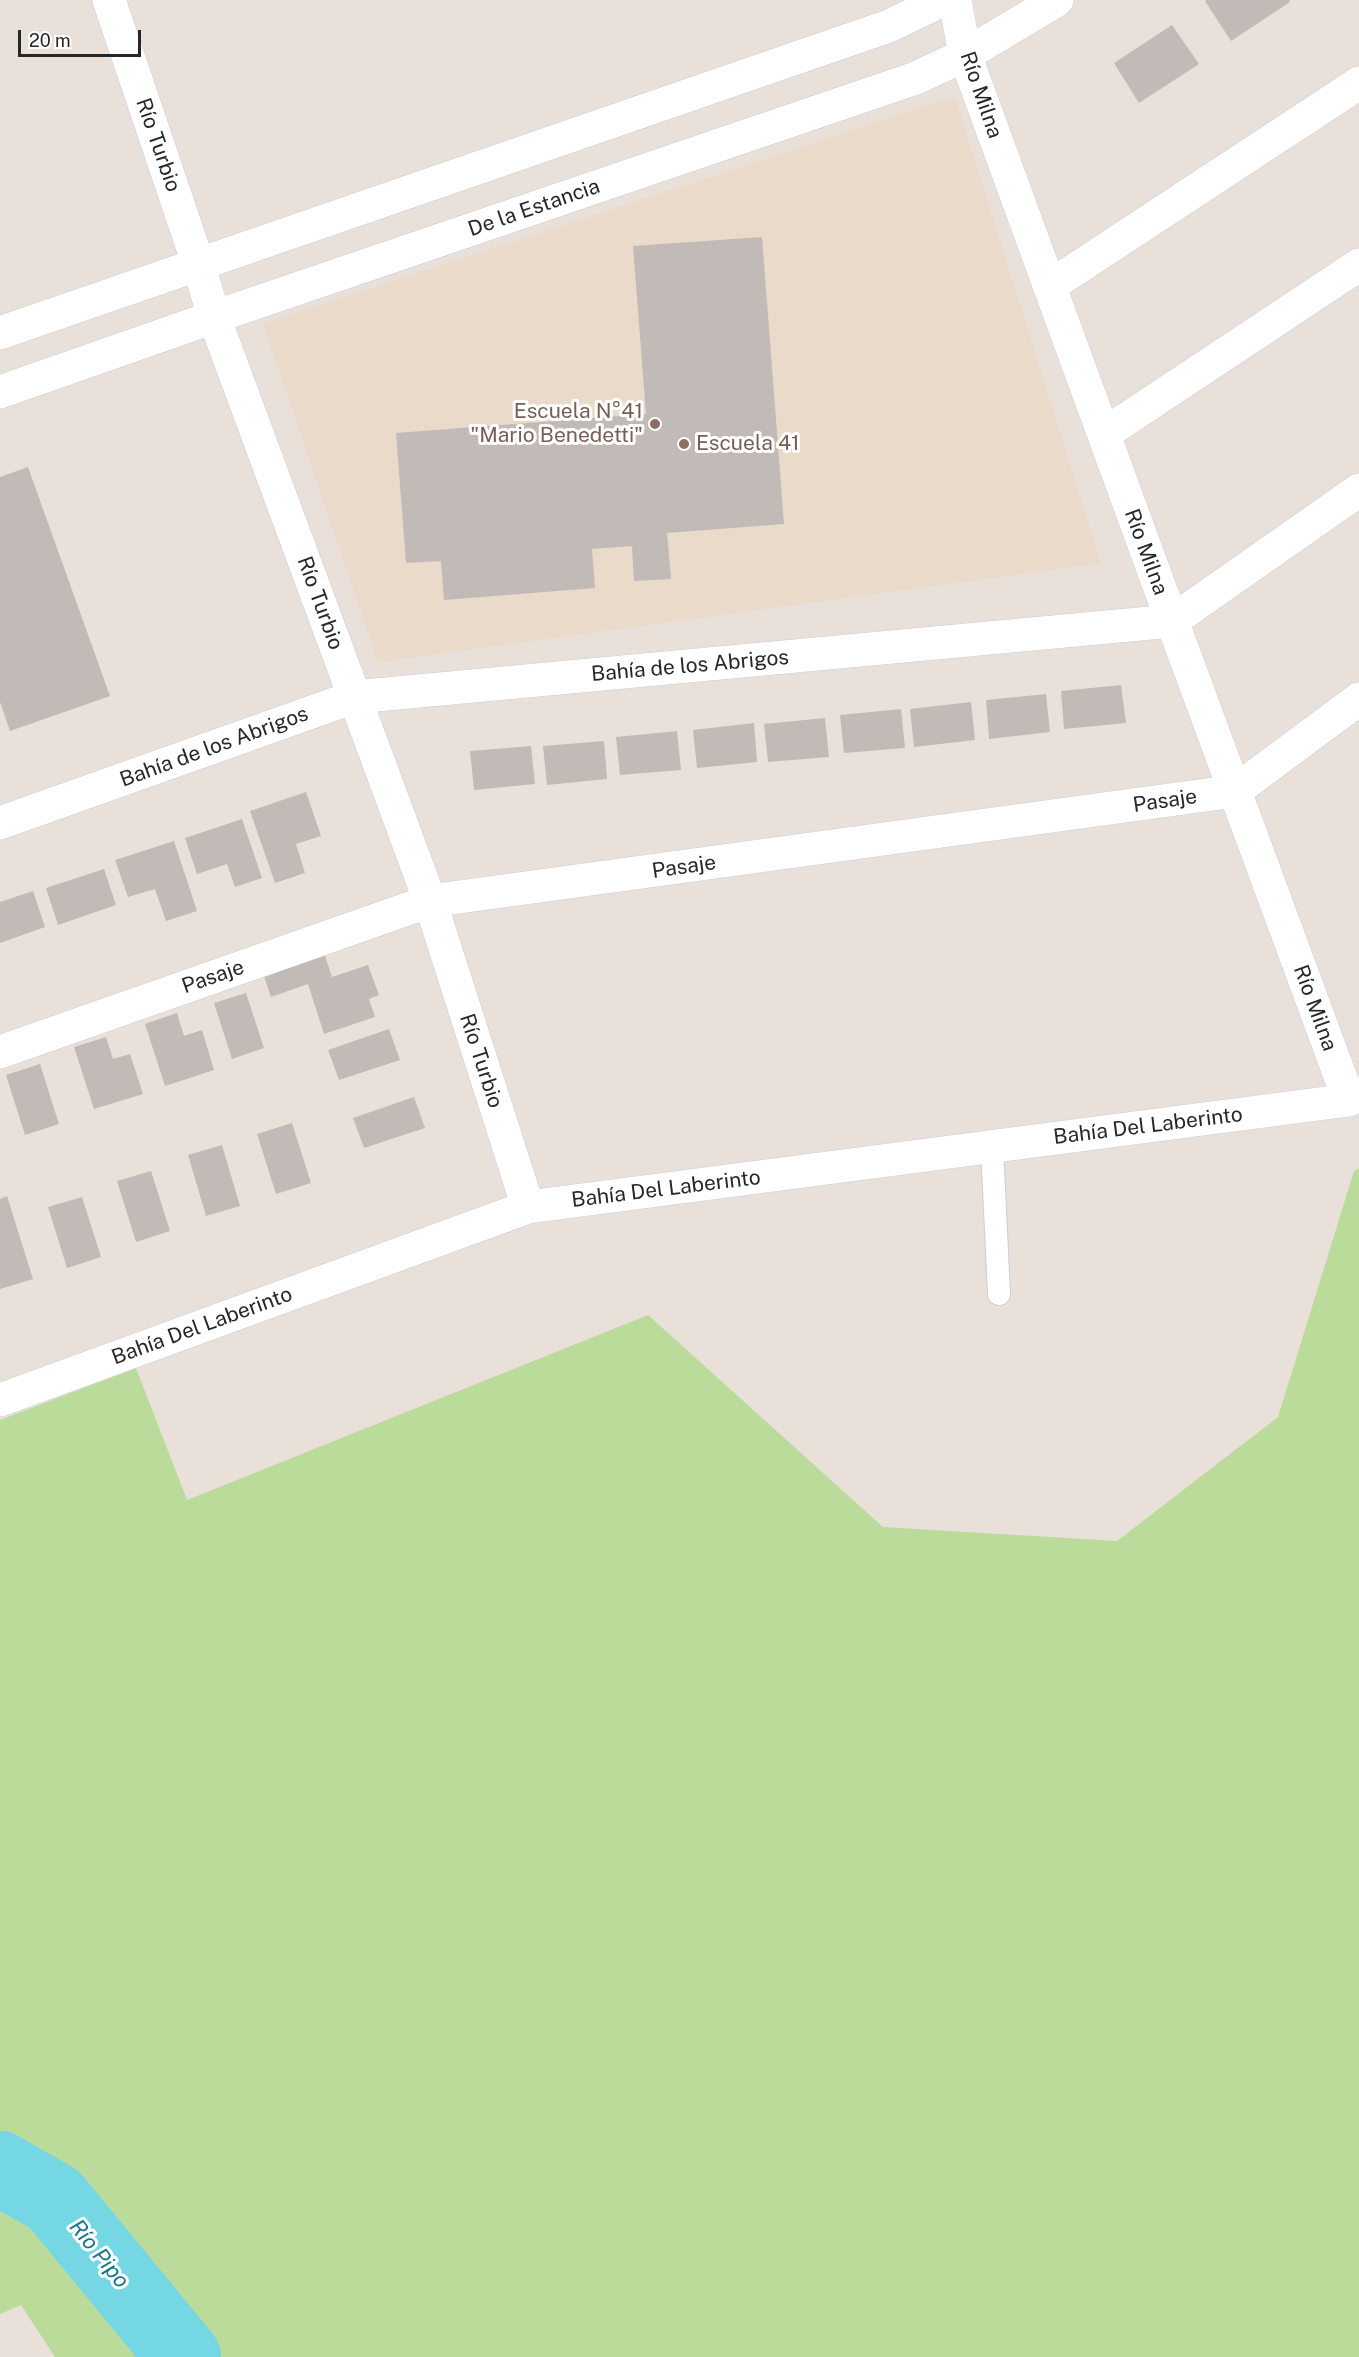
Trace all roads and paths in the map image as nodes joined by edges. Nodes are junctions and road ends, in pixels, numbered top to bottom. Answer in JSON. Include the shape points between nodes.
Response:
{"nodes":[{"id":1,"x":109,"y":0,"type":"edge"},
{"id":2,"x":943,"y":0,"type":"edge"},
{"id":3,"x":955,"y":0,"type":"edge"},
{"id":4,"x":1057,"y":0,"type":"edge"},
{"id":5,"x":965,"y":55,"type":"junction"},
{"id":6,"x":1359,"y":83,"type":"edge"},
{"id":7,"x":1359,"y":265,"type":"edge"},
{"id":8,"x":199,"y":266,"type":"junction"},
{"id":9,"x":1050,"y":286,"type":"junction"},
{"id":10,"x":214,"y":317,"type":"junction"},
{"id":11,"x":0,"y":333,"type":"edge"},
{"id":12,"x":0,"y":392,"type":"edge"},
{"id":13,"x":1104,"y":434,"type":"junction"},
{"id":14,"x":1359,"y":490,"type":"edge"},
{"id":15,"x":1172,"y":621,"type":"junction"},
{"id":16,"x":354,"y":697,"type":"junction"},
{"id":17,"x":1359,"y":699,"type":"edge"},
{"id":18,"x":1235,"y":791,"type":"junction"},
{"id":19,"x":0,"y":823,"type":"edge"},
{"id":20,"x":430,"y":901,"type":"junction"},
{"id":21,"x":0,"y":1052,"type":"edge"},
{"id":22,"x":1354,"y":1097,"type":"edge"},
{"id":23,"x":992,"y":1147,"type":"junction"},
{"id":24,"x":528,"y":1207,"type":"junction"},
{"id":25,"x":999,"y":1293,"type":"dead end"},
{"id":26,"x":0,"y":1400,"type":"edge"}],
"edges":[{"from":1,"to":8,"type":"street","name":"Río Turbio"},
{"from":2,"to":8,"type":"street","via":[[889,27]]},
{"from":3,"to":5,"type":"street","name":"Río Milna"},
{"from":4,"to":5,"type":"street","name":"De la Estancia"},
{"from":5,"to":9,"type":"street","name":"Río Milna"},
{"from":5,"to":10,"type":"street","name":"De la Estancia","via":[[916,78]]},
{"from":6,"to":9,"type":"street"},
{"from":7,"to":13,"type":"street"},
{"from":8,"to":10,"type":"street","name":"Río Turbio"},
{"from":8,"to":11,"type":"street"},
{"from":9,"to":13,"type":"street","name":"Río Milna"},
{"from":10,"to":12,"type":"street","name":"De la Estancia"},
{"from":10,"to":16,"type":"street","name":"Río Turbio"},
{"from":13,"to":15,"type":"street","name":"Río Milna"},
{"from":14,"to":15,"type":"street","name":"Bahía de los Abrigos"},
{"from":15,"to":16,"type":"street","name":"Bahía de los Abrigos"},
{"from":15,"to":18,"type":"street","name":"Río Milna"},
{"from":16,"to":19,"type":"street","name":"Bahía de los Abrigos"},
{"from":16,"to":20,"type":"street","name":"Río Turbio"},
{"from":17,"to":18,"type":"street","name":"Pasaje"},
{"from":18,"to":20,"type":"street","name":"Pasaje"},
{"from":18,"to":22,"type":"street","name":"Río Milna"},
{"from":20,"to":21,"type":"street","name":"Pasaje"},
{"from":20,"to":24,"type":"street","name":"Río Turbio"},
{"from":22,"to":23,"type":"street","name":"Bahía Del Laberinto"},
{"from":23,"to":24,"type":"street","name":"Bahía Del Laberinto"},
{"from":23,"to":25,"type":"lane"},
{"from":24,"to":26,"type":"street","name":"Bahía Del Laberinto"}]}
